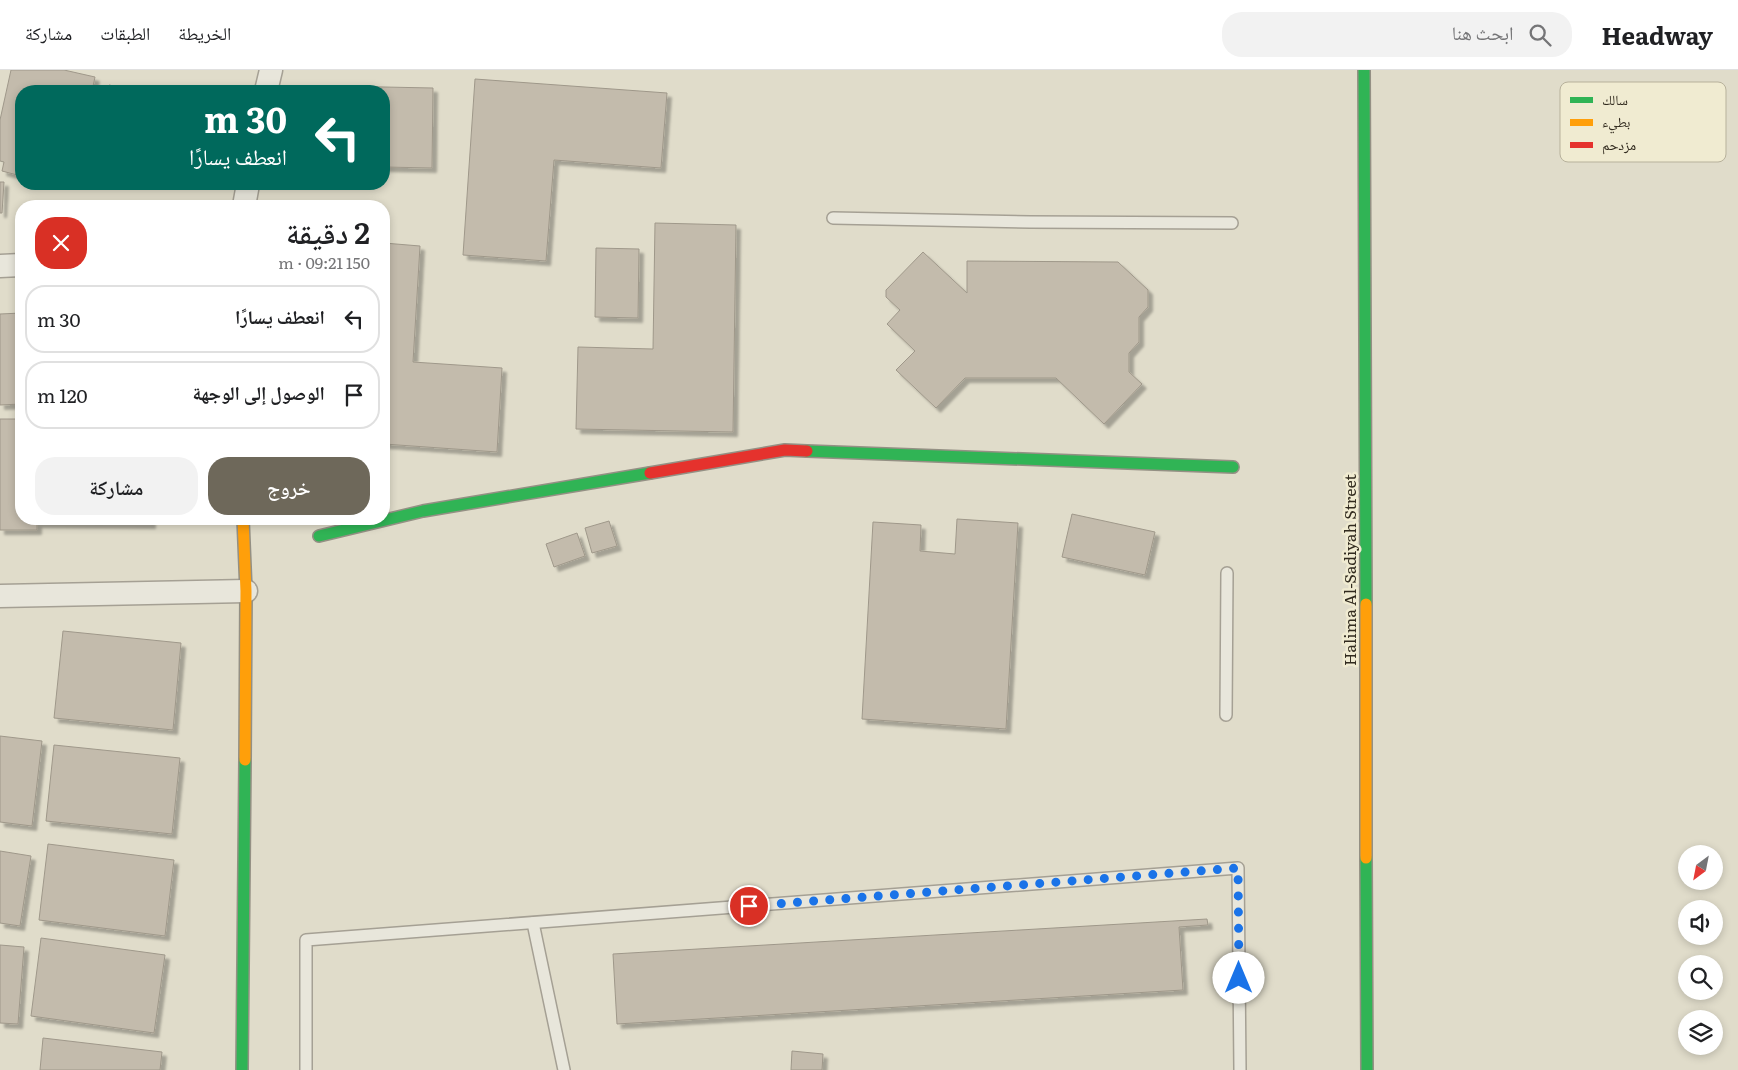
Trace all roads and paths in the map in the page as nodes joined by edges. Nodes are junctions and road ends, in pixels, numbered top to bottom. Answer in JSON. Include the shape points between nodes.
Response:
{"nodes":[{"id":1,"x":271,"y":70,"type":"edge"},
{"id":2,"x":1364,"y":70,"type":"edge"},
{"id":3,"x":267,"y":85,"type":"edge"},
{"id":4,"x":833,"y":218,"type":"dead end"},
{"id":5,"x":1232,"y":222,"type":"dead end"},
{"id":6,"x":0,"y":266,"type":"edge"},
{"id":7,"x":15,"y":266,"type":"edge"},
{"id":8,"x":1233,"y":467,"type":"dead end"},
{"id":9,"x":390,"y":519,"type":"edge"},
{"id":10,"x":243,"y":525,"type":"edge"},
{"id":11,"x":365,"y":525,"type":"edge"},
{"id":12,"x":319,"y":536,"type":"dead end"},
{"id":13,"x":1227,"y":574,"type":"dead end"},
{"id":14,"x":246,"y":591,"type":"junction"},
{"id":15,"x":0,"y":596,"type":"edge"},
{"id":16,"x":1226,"y":715,"type":"dead end"},
{"id":17,"x":533,"y":923,"type":"junction"},
{"id":18,"x":242,"y":1070,"type":"edge"},
{"id":19,"x":306,"y":1070,"type":"edge"},
{"id":20,"x":564,"y":1070,"type":"edge"},
{"id":21,"x":1240,"y":1070,"type":"edge"},
{"id":22,"x":1367,"y":1070,"type":"edge"}],
"edges":[{"from":1,"to":3,"type":"street"},
{"from":2,"to":22,"type":"street","name":"Halima Al-Sadiyah Street"},
{"from":4,"to":5,"type":"lane"},
{"from":6,"to":7,"type":"street"},
{"from":8,"to":9,"type":"street","via":[[785,450]]},
{"from":10,"to":14,"type":"street"},
{"from":11,"to":12,"type":"street"},
{"from":13,"to":16,"type":"lane"},
{"from":14,"to":15,"type":"street"},
{"from":14,"to":18,"type":"street"},
{"from":17,"to":19,"type":"lane","via":[[306,940]]},
{"from":17,"to":20,"type":"lane"},
{"from":17,"to":21,"type":"lane","via":[[1238,868]]}]}
